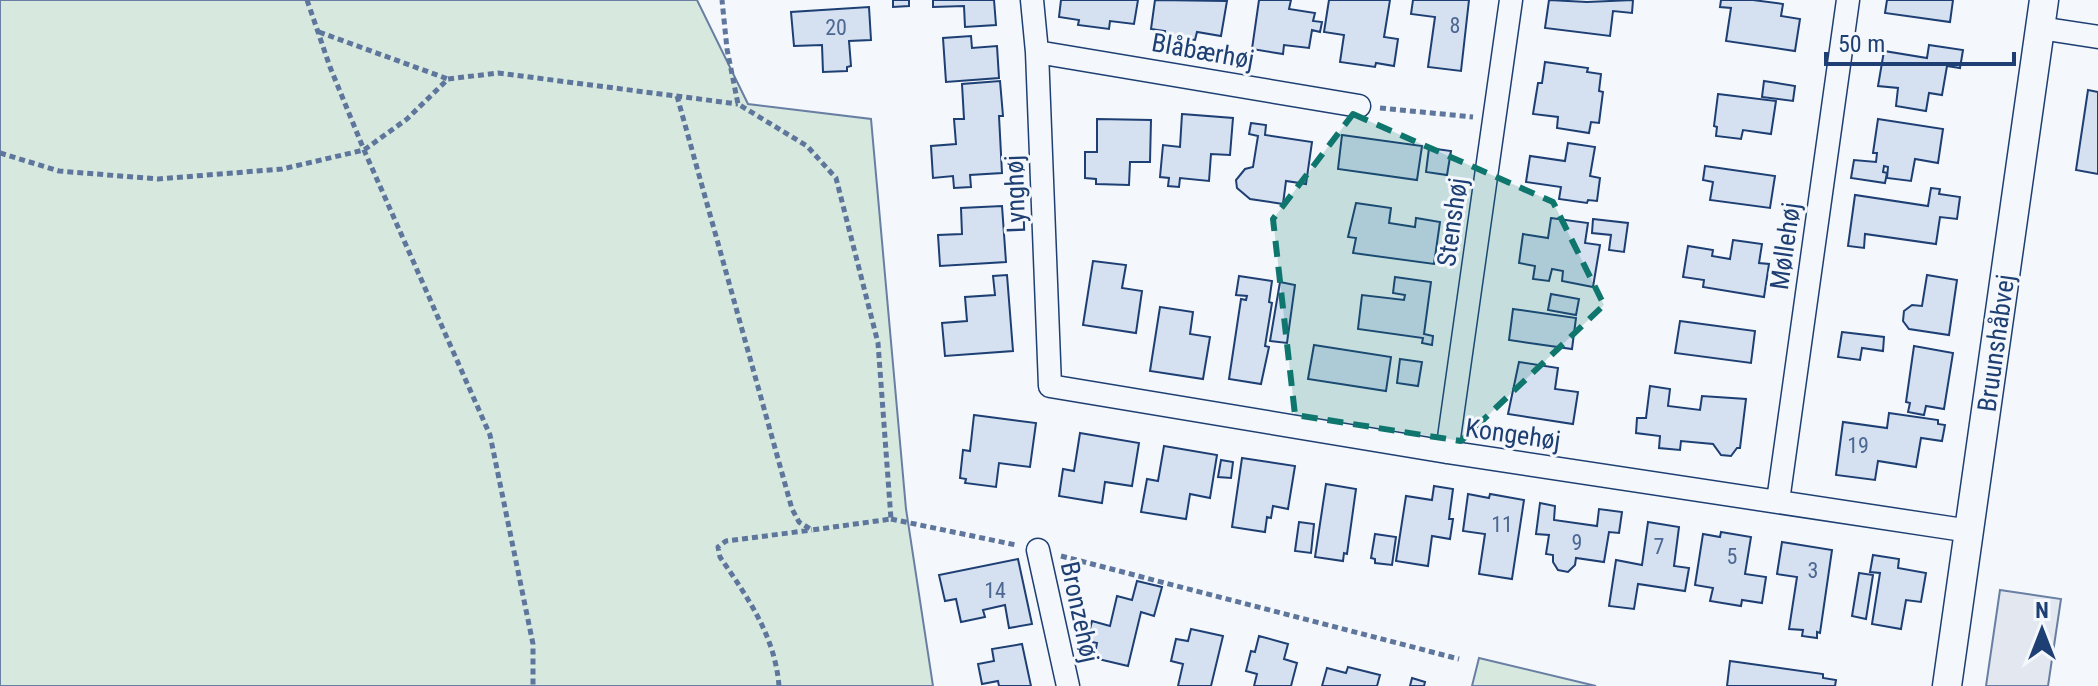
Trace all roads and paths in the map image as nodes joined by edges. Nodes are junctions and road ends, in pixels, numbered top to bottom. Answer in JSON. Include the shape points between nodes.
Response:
{"nodes":[{"id":1,"x":307,"y":0,"type":"edge"},
{"id":2,"x":722,"y":0,"type":"edge"},
{"id":3,"x":1032,"y":0,"type":"edge"},
{"id":4,"x":1511,"y":0,"type":"edge"},
{"id":5,"x":1848,"y":0,"type":"edge"},
{"id":6,"x":2042,"y":14,"type":"edge"},
{"id":7,"x":318,"y":32,"type":"junction"},
{"id":8,"x":2098,"y":37,"type":"edge"},
{"id":9,"x":1037,"y":52,"type":"junction"},
{"id":10,"x":448,"y":79,"type":"junction"},
{"id":11,"x":677,"y":96,"type":"junction"},
{"id":12,"x":738,"y":104,"type":"junction"},
{"id":13,"x":1359,"y":106,"type":"joint"},
{"id":14,"x":1494,"y":119,"type":"junction"},
{"id":15,"x":364,"y":150,"type":"junction"},
{"id":16,"x":0,"y":153,"type":"edge"},
{"id":17,"x":1050,"y":386,"type":"joint"},
{"id":18,"x":1447,"y":452,"type":"junction"},
{"id":19,"x":1778,"y":501,"type":"junction"},
{"id":20,"x":891,"y":519,"type":"junction"},
{"id":21,"x":812,"y":530,"type":"junction"},
{"id":22,"x":1970,"y":531,"type":"junction"},
{"id":23,"x":1038,"y":550,"type":"junction"},
{"id":24,"x":1459,"y":659,"type":"dead end"},
{"id":25,"x":533,"y":686,"type":"edge"},
{"id":26,"x":779,"y":686,"type":"edge"},
{"id":27,"x":1068,"y":686,"type":"edge"},
{"id":28,"x":1947,"y":686,"type":"edge"}],
"edges":[{"from":1,"to":7,"type":"path"},
{"from":2,"to":12,"type":"path"},
{"from":3,"to":9,"type":"street","name":"Lynghøj"},
{"from":4,"to":14,"type":"street","name":"Stenshøj"},
{"from":5,"to":19,"type":"street","name":"Møllehøj"},
{"from":6,"to":8,"type":"street"},
{"from":6,"to":22,"type":"street","name":"Bruunshåbvej"},
{"from":7,"to":10,"type":"path"},
{"from":7,"to":15,"type":"path"},
{"from":9,"to":13,"type":"street","name":"Blåbærhøj"},
{"from":9,"to":17,"type":"street","name":"Lynghøj"},
{"from":10,"to":11,"type":"path","via":[[498,73]]},
{"from":10,"to":15,"type":"path","via":[[407,119]]},
{"from":11,"to":12,"type":"path"},
{"from":11,"to":21,"type":"path","via":[[792,509]]},
{"from":12,"to":20,"type":"path","via":[[807,146],[836,178],[878,343]]},
{"from":13,"to":14,"type":"path"},
{"from":14,"to":18,"type":"street","name":"Stenshøj"},
{"from":15,"to":16,"type":"path","via":[[282,169],[158,179],[59,171]]},
{"from":15,"to":25,"type":"path","via":[[490,435],[533,644]]},
{"from":17,"to":18,"type":"street","name":"Kongehøj"},
{"from":18,"to":19,"type":"street","name":"Kongehøj"},
{"from":19,"to":22,"type":"street","name":"Kongehøj"},
{"from":20,"to":21,"type":"path"},
{"from":20,"to":23,"type":"path"},
{"from":21,"to":26,"type":"path","via":[[726,541],[718,547],[759,614],[777,662]]},
{"from":22,"to":28,"type":"street","name":"Bruunshåbvej"},
{"from":23,"to":24,"type":"path"},
{"from":23,"to":27,"type":"street","name":"Bronzehøj"}]}
